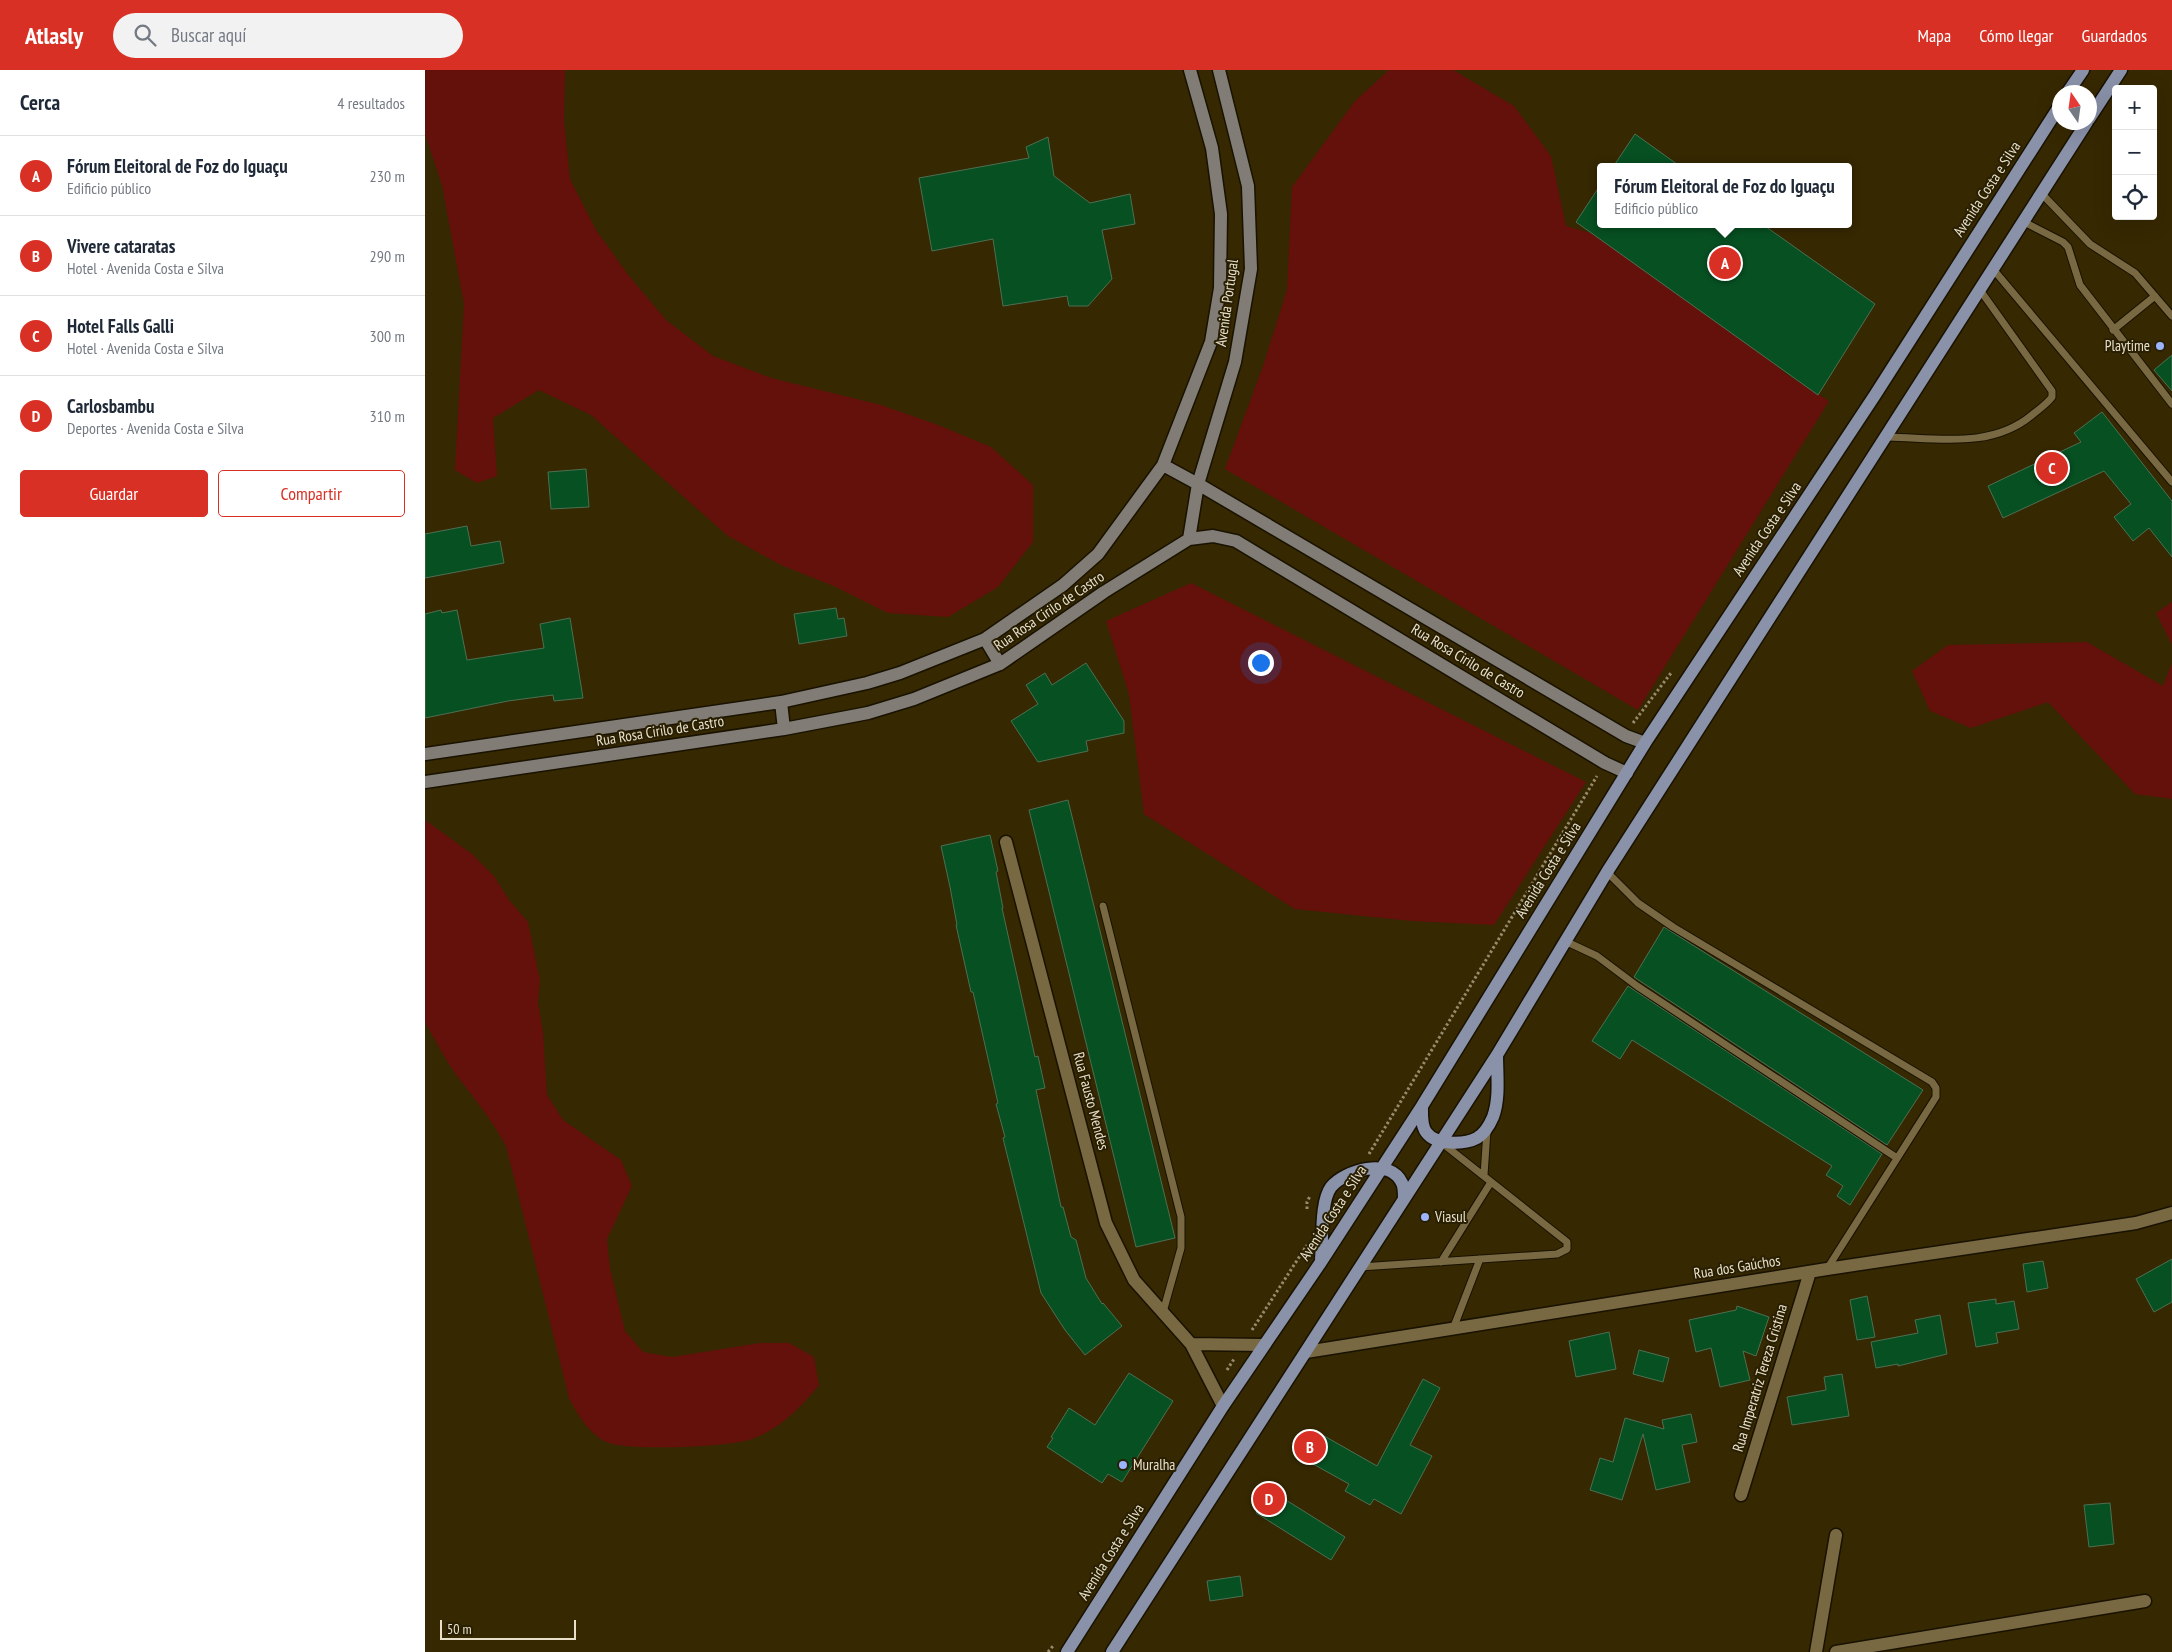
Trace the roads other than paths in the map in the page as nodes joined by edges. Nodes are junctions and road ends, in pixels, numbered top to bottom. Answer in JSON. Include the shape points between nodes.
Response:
{"nodes":[{"id":1,"x":1189,"y":70,"type":"edge"},
{"id":2,"x":2083,"y":70,"type":"edge"},
{"id":3,"x":2121,"y":70,"type":"edge"},
{"id":4,"x":1221,"y":72,"type":"edge"},
{"id":5,"x":2073,"y":85,"type":"edge"},
{"id":6,"x":2097,"y":107,"type":"edge"},
{"id":7,"x":2052,"y":117,"type":"edge"},
{"id":8,"x":2082,"y":130,"type":"edge"},
{"id":9,"x":2042,"y":194,"type":"junction"},
{"id":10,"x":2024,"y":222,"type":"junction"},
{"id":11,"x":1993,"y":269,"type":"junction"},
{"id":12,"x":1980,"y":290,"type":"junction"},
{"id":13,"x":2155,"y":296,"type":"junction"},
{"id":14,"x":2172,"y":316,"type":"edge"},
{"id":15,"x":2113,"y":330,"type":"junction"},
{"id":16,"x":2172,"y":404,"type":"edge"},
{"id":17,"x":1888,"y":436,"type":"junction"},
{"id":18,"x":1163,"y":465,"type":"junction"},
{"id":19,"x":2172,"y":482,"type":"edge"},
{"id":20,"x":1198,"y":484,"type":"junction"},
{"id":21,"x":1189,"y":539,"type":"junction"},
{"id":22,"x":985,"y":639,"type":"junction"},
{"id":23,"x":1000,"y":664,"type":"junction"},
{"id":24,"x":781,"y":702,"type":"junction"},
{"id":25,"x":784,"y":729,"type":"junction"},
{"id":26,"x":1645,"y":742,"type":"junction"},
{"id":27,"x":425,"y":754,"type":"edge"},
{"id":28,"x":1627,"y":773,"type":"junction"},
{"id":29,"x":425,"y":782,"type":"edge"},
{"id":30,"x":1006,"y":842,"type":"dead end"},
{"id":31,"x":1607,"y":872,"type":"junction"},
{"id":32,"x":1103,"y":906,"type":"dead end"},
{"id":33,"x":1564,"y":941,"type":"junction"},
{"id":34,"x":1497,"y":1055,"type":"junction"},
{"id":35,"x":1422,"y":1106,"type":"junction"},
{"id":36,"x":1487,"y":1128,"type":"junction"},
{"id":37,"x":1441,"y":1142,"type":"junction"},
{"id":38,"x":1897,"y":1158,"type":"junction"},
{"id":39,"x":1381,"y":1169,"type":"junction"},
{"id":40,"x":1483,"y":1175,"type":"junction"},
{"id":41,"x":1491,"y":1182,"type":"junction"},
{"id":42,"x":1404,"y":1198,"type":"junction"},
{"id":43,"x":2172,"y":1213,"type":"edge"},
{"id":44,"x":1480,"y":1259,"type":"junction"},
{"id":45,"x":1321,"y":1262,"type":"junction"},
{"id":46,"x":1441,"y":1262,"type":"junction"},
{"id":47,"x":1360,"y":1267,"type":"junction"},
{"id":48,"x":1827,"y":1269,"type":"junction"},
{"id":49,"x":1810,"y":1272,"type":"junction"},
{"id":50,"x":1163,"y":1312,"type":"junction"},
{"id":51,"x":1453,"y":1329,"type":"junction"},
{"id":52,"x":1191,"y":1344,"type":"junction"},
{"id":53,"x":1264,"y":1345,"type":"junction"},
{"id":54,"x":1306,"y":1352,"type":"junction"},
{"id":55,"x":1223,"y":1406,"type":"junction"},
{"id":56,"x":1741,"y":1495,"type":"dead end"},
{"id":57,"x":1837,"y":1535,"type":"dead end"},
{"id":58,"x":2145,"y":1601,"type":"dead end"},
{"id":59,"x":1067,"y":1652,"type":"edge"},
{"id":60,"x":1112,"y":1652,"type":"edge"},
{"id":61,"x":1816,"y":1652,"type":"edge"},
{"id":62,"x":1836,"y":1652,"type":"edge"}],
"edges":[{"from":1,"to":18,"type":"main road","name":"Avenida Portugal","via":[[1213,157],[1221,214],[1220,288],[1211,342]]},
{"from":2,"to":5,"type":"main road"},
{"from":3,"to":6,"type":"main road"},
{"from":4,"to":20,"type":"main road","name":"Avenida Portugal","via":[[1248,186],[1251,269],[1235,362]]},
{"from":7,"to":26,"type":"main road","name":"Avenida Costa e Silva","via":[[1875,395]]},
{"from":8,"to":9,"type":"main road"},
{"from":9,"to":10,"type":"main road"},
{"from":9,"to":13,"type":"lane","via":[[2091,244],[2126,266]]},
{"from":10,"to":11,"type":"main road"},
{"from":10,"to":15,"type":"lane","via":[[2063,242],[2080,285]]},
{"from":11,"to":12,"type":"main road"},
{"from":11,"to":19,"type":"lane"},
{"from":12,"to":17,"type":"main road"},
{"from":12,"to":17,"type":"lane","via":[[2052,391],[2052,397],[2021,424],[1999,434],[1962,440]]},
{"from":13,"to":14,"type":"lane"},
{"from":13,"to":15,"type":"lane"},
{"from":15,"to":16,"type":"lane"},
{"from":17,"to":31,"type":"main road"},
{"from":18,"to":20,"type":"main road"},
{"from":18,"to":22,"type":"main road","name":"Avenida Portugal","via":[[1098,554],[1063,586]]},
{"from":20,"to":21,"type":"main road","name":"Avenida Portugal"},
{"from":20,"to":26,"type":"main road","via":[[1626,736]]},
{"from":21,"to":23,"type":"main road","name":"Rua Rosa Cirilo de Castro","via":[[1104,592]]},
{"from":21,"to":28,"type":"main road","name":"Rua Rosa Cirilo de Castro","via":[[1213,536],[1236,541]]},
{"from":22,"to":23,"type":"main road"},
{"from":22,"to":24,"type":"main road","name":"Avenida Portugal","via":[[867,684]]},
{"from":23,"to":25,"type":"main road","name":"Rua Rosa Cirilo de Castro","via":[[914,699]]},
{"from":24,"to":25,"type":"main road"},
{"from":24,"to":27,"type":"main road","name":"Avenida Portugal"},
{"from":25,"to":29,"type":"main road","name":"Rua Rosa Cirilo de Castro"},
{"from":26,"to":28,"type":"main road","name":"Avenida Costa e Silva"},
{"from":28,"to":35,"type":"main road","name":"Avenida Costa e Silva"},
{"from":30,"to":50,"type":"street","name":"Rua Fausto Mendes","via":[[1106,1223],[1134,1280]]},
{"from":31,"to":33,"type":"main road"},
{"from":31,"to":38,"type":"lane","via":[[1638,903],[1673,927],[1932,1082],[1936,1096]]},
{"from":32,"to":50,"type":"lane","via":[[1181,1217],[1181,1248]]},
{"from":33,"to":34,"type":"main road"},
{"from":33,"to":38,"type":"lane","via":[[1597,956],[1637,986]]},
{"from":34,"to":36,"type":"main road","via":[[1497,1099]]},
{"from":34,"to":37,"type":"main road"},
{"from":35,"to":37,"type":"main road","via":[[1426,1134]]},
{"from":35,"to":39,"type":"main road","name":"Avenida Costa e Silva"},
{"from":36,"to":37,"type":"main road","via":[[1476,1138]]},
{"from":36,"to":40,"type":"lane"},
{"from":37,"to":40,"type":"lane"},
{"from":37,"to":42,"type":"main road"},
{"from":38,"to":48,"type":"lane"},
{"from":39,"to":42,"type":"main road","via":[[1403,1184]]},
{"from":39,"to":45,"type":"main road","name":"Avenida Costa e Silva"},
{"from":39,"to":45,"type":"main road","via":[[1354,1171],[1330,1188],[1324,1216]]},
{"from":40,"to":41,"type":"lane"},
{"from":41,"to":44,"type":"lane","via":[[1567,1242],[1567,1249],[1557,1254]]},
{"from":41,"to":46,"type":"lane"},
{"from":42,"to":47,"type":"main road"},
{"from":43,"to":48,"type":"street","name":"Rua dos Gaúchos","via":[[2136,1223]]},
{"from":44,"to":46,"type":"lane"},
{"from":44,"to":51,"type":"lane"},
{"from":45,"to":53,"type":"main road","name":"Avenida Costa e Silva"},
{"from":46,"to":47,"type":"lane"},
{"from":47,"to":54,"type":"main road"},
{"from":48,"to":49,"type":"street","name":"Rua dos Gaúchos"},
{"from":49,"to":51,"type":"street","name":"Rua dos Gaúchos"},
{"from":49,"to":56,"type":"street","name":"Rua Imperatriz Tereza Cristina"},
{"from":50,"to":52,"type":"street","name":"Rua Fausto Mendes"},
{"from":51,"to":54,"type":"street","name":"Rua dos Gaúchos"},
{"from":52,"to":53,"type":"street"},
{"from":52,"to":55,"type":"street","name":"Rua Fausto Mendes"},
{"from":53,"to":55,"type":"main road","name":"Avenida Costa e Silva"},
{"from":54,"to":60,"type":"main road"},
{"from":55,"to":59,"type":"main road","name":"Avenida Costa e Silva"},
{"from":57,"to":61,"type":"street"},
{"from":58,"to":62,"type":"street"}]}
